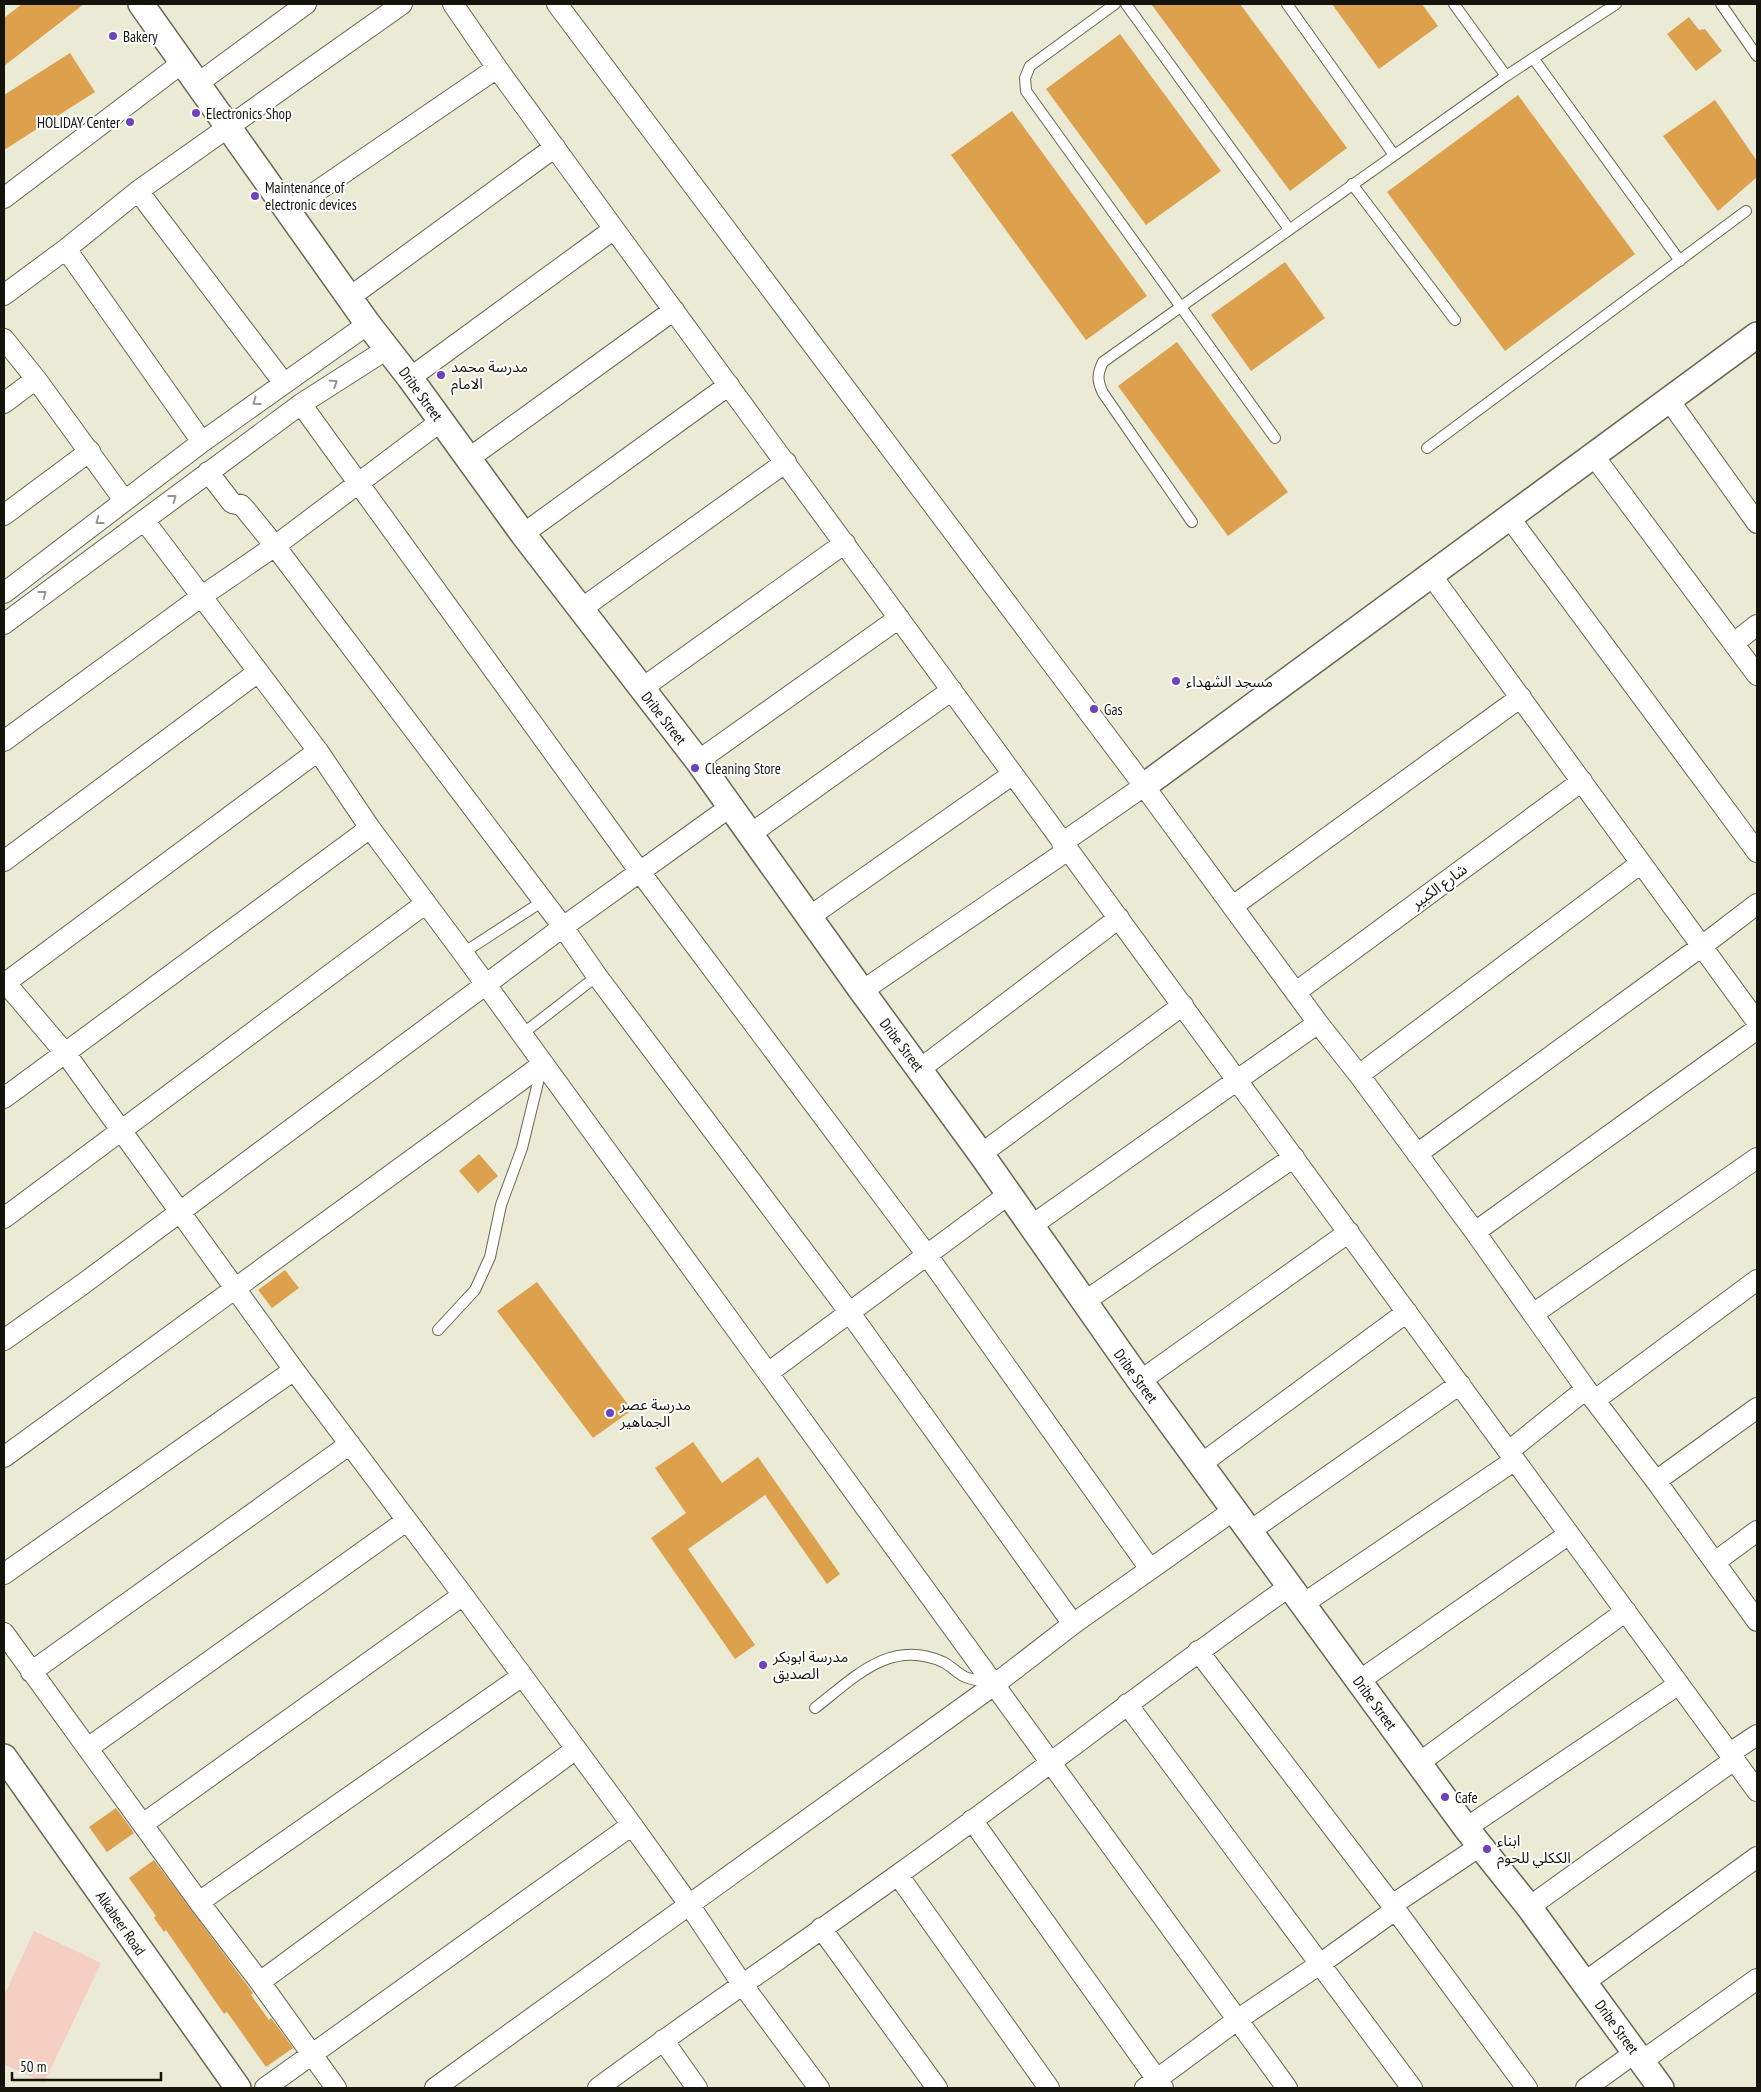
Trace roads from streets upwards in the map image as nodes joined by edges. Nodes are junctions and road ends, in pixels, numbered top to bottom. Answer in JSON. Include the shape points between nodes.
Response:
{"nodes":[{"id":1,"x":141,"y":4,"type":"edge"},
{"id":2,"x":306,"y":4,"type":"edge"},
{"id":3,"x":402,"y":4,"type":"edge"},
{"id":4,"x":453,"y":4,"type":"edge"},
{"id":5,"x":557,"y":4,"type":"edge"},
{"id":6,"x":182,"y":63,"type":"junction"},
{"id":7,"x":497,"y":68,"type":"junction"},
{"id":8,"x":197,"y":84,"type":"junction"},
{"id":9,"x":227,"y":126,"type":"junction"},
{"id":10,"x":555,"y":147,"type":"junction"},
{"id":11,"x":138,"y":190,"type":"junction"},
{"id":12,"x":4,"y":198,"type":"edge"},
{"id":13,"x":288,"y":212,"type":"junction"},
{"id":14,"x":614,"y":229,"type":"junction"},
{"id":15,"x":66,"y":249,"type":"junction"},
{"id":16,"x":4,"y":295,"type":"edge"},
{"id":17,"x":350,"y":297,"type":"junction"},
{"id":18,"x":674,"y":310,"type":"junction"},
{"id":19,"x":368,"y":324,"type":"junction"},
{"id":20,"x":1757,"y":335,"type":"edge"},
{"id":21,"x":4,"y":338,"type":"edge"},
{"id":22,"x":387,"y":349,"type":"junction"},
{"id":23,"x":410,"y":378,"type":"junction"},
{"id":24,"x":36,"y":379,"type":"junction"},
{"id":25,"x":283,"y":382,"type":"junction"},
{"id":26,"x":729,"y":385,"type":"junction"},
{"id":27,"x":1669,"y":400,"type":"junction"},
{"id":28,"x":4,"y":403,"type":"edge"},
{"id":29,"x":301,"y":404,"type":"junction"},
{"id":30,"x":440,"y":421,"type":"junction"},
{"id":31,"x":202,"y":442,"type":"junction"},
{"id":32,"x":90,"y":451,"type":"junction"},
{"id":33,"x":1593,"y":455,"type":"junction"},
{"id":34,"x":468,"y":459,"type":"junction"},
{"id":35,"x":786,"y":462,"type":"junction"},
{"id":36,"x":208,"y":472,"type":"junction"},
{"id":37,"x":357,"y":484,"type":"junction"},
{"id":38,"x":124,"y":500,"type":"junction"},
{"id":39,"x":4,"y":515,"type":"edge"},
{"id":40,"x":1509,"y":517,"type":"junction"},
{"id":41,"x":144,"y":520,"type":"junction"},
{"id":42,"x":1757,"y":523,"type":"edge"},
{"id":43,"x":523,"y":534,"type":"junction"},
{"id":44,"x":845,"y":543,"type":"junction"},
{"id":45,"x":275,"y":546,"type":"junction"},
{"id":46,"x":1431,"y":574,"type":"junction"},
{"id":47,"x":4,"y":593,"type":"edge"},
{"id":48,"x":202,"y":596,"type":"junction"},
{"id":49,"x":581,"y":609,"type":"junction"},
{"id":50,"x":899,"y":618,"type":"junction"},
{"id":51,"x":4,"y":624,"type":"edge"},
{"id":52,"x":1757,"y":625,"type":"edge"},
{"id":53,"x":1734,"y":643,"type":"junction"},
{"id":54,"x":258,"y":672,"type":"junction"},
{"id":55,"x":1757,"y":675,"type":"edge"},
{"id":56,"x":642,"y":689,"type":"junction"},
{"id":57,"x":952,"y":690,"type":"junction"},
{"id":58,"x":1521,"y":698,"type":"junction"},
{"id":59,"x":4,"y":741,"type":"edge"},
{"id":60,"x":318,"y":751,"type":"junction"},
{"id":61,"x":698,"y":761,"type":"junction"},
{"id":62,"x":1013,"y":774,"type":"junction"},
{"id":63,"x":1582,"y":781,"type":"junction"},
{"id":64,"x":1144,"y":786,"type":"junction"},
{"id":65,"x":730,"y":807,"type":"junction"},
{"id":66,"x":370,"y":828,"type":"junction"},
{"id":67,"x":749,"y":835,"type":"junction"},
{"id":68,"x":1065,"y":846,"type":"junction"},
{"id":69,"x":1757,"y":852,"type":"edge"},
{"id":70,"x":4,"y":861,"type":"edge"},
{"id":71,"x":1642,"y":863,"type":"junction"},
{"id":72,"x":640,"y":872,"type":"junction"},
{"id":73,"x":426,"y":903,"type":"junction"},
{"id":74,"x":1757,"y":904,"type":"edge"},
{"id":75,"x":1233,"y":906,"type":"junction"},
{"id":76,"x":809,"y":917,"type":"junction"},
{"id":77,"x":1119,"y":918,"type":"junction"},
{"id":78,"x":563,"y":927,"type":"junction"},
{"id":79,"x":1702,"y":946,"type":"junction"},
{"id":80,"x":4,"y":983,"type":"edge"},
{"id":81,"x":486,"y":985,"type":"junction"},
{"id":82,"x":862,"y":991,"type":"junction"},
{"id":83,"x":1296,"y":992,"type":"junction"},
{"id":84,"x":1183,"y":1005,"type":"junction"},
{"id":85,"x":1757,"y":1022,"type":"edge"},
{"id":86,"x":1318,"y":1023,"type":"junction"},
{"id":87,"x":1757,"y":1028,"type":"edge"},
{"id":88,"x":66,"y":1054,"type":"junction"},
{"id":89,"x":543,"y":1064,"type":"junction"},
{"id":90,"x":920,"y":1069,"type":"junction"},
{"id":91,"x":1359,"y":1074,"type":"junction"},
{"id":92,"x":1238,"y":1080,"type":"junction"},
{"id":93,"x":4,"y":1098,"type":"edge"},
{"id":94,"x":122,"y":1131,"type":"junction"},
{"id":95,"x":981,"y":1154,"type":"junction"},
{"id":96,"x":1417,"y":1154,"type":"junction"},
{"id":97,"x":1294,"y":1157,"type":"junction"},
{"id":98,"x":1757,"y":1158,"type":"edge"},
{"id":99,"x":1009,"y":1194,"type":"junction"},
{"id":100,"x":180,"y":1210,"type":"junction"},
{"id":101,"x":4,"y":1218,"type":"edge"},
{"id":102,"x":1031,"y":1226,"type":"junction"},
{"id":103,"x":1349,"y":1232,"type":"junction"},
{"id":104,"x":1475,"y":1232,"type":"junction"},
{"id":105,"x":927,"y":1256,"type":"junction"},
{"id":106,"x":1757,"y":1280,"type":"edge"},
{"id":107,"x":236,"y":1288,"type":"junction"},
{"id":108,"x":1084,"y":1302,"type":"junction"},
{"id":109,"x":1407,"y":1312,"type":"junction"},
{"id":110,"x":850,"y":1313,"type":"junction"},
{"id":111,"x":1533,"y":1314,"type":"junction"},
{"id":112,"x":4,"y":1340,"type":"edge"},
{"id":113,"x":294,"y":1370,"type":"junction"},
{"id":114,"x":768,"y":1373,"type":"junction"},
{"id":115,"x":1140,"y":1381,"type":"junction"},
{"id":116,"x":1460,"y":1384,"type":"junction"},
{"id":117,"x":1590,"y":1394,"type":"junction"},
{"id":118,"x":1757,"y":1408,"type":"edge"},
{"id":119,"x":350,"y":1444,"type":"junction"},
{"id":120,"x":1512,"y":1456,"type":"junction"},
{"id":121,"x":4,"y":1457,"type":"edge"},
{"id":122,"x":1201,"y":1464,"type":"junction"},
{"id":123,"x":1656,"y":1481,"type":"junction"},
{"id":124,"x":1234,"y":1510,"type":"junction"},
{"id":125,"x":406,"y":1521,"type":"junction"},
{"id":126,"x":1250,"y":1532,"type":"junction"},
{"id":127,"x":1757,"y":1532,"type":"edge"},
{"id":128,"x":1569,"y":1534,"type":"junction"},
{"id":129,"x":1715,"y":1562,"type":"junction"},
{"id":130,"x":1150,"y":1569,"type":"junction"},
{"id":131,"x":4,"y":1574,"type":"edge"},
{"id":132,"x":463,"y":1595,"type":"junction"},
{"id":133,"x":1296,"y":1595,"type":"junction"},
{"id":134,"x":1626,"y":1611,"type":"junction"},
{"id":135,"x":1757,"y":1621,"type":"edge"},
{"id":136,"x":1073,"y":1624,"type":"junction"},
{"id":137,"x":4,"y":1633,"type":"edge"},
{"id":138,"x":1198,"y":1651,"type":"junction"},
{"id":139,"x":31,"y":1672,"type":"junction"},
{"id":140,"x":522,"y":1676,"type":"junction"},
{"id":141,"x":1359,"y":1681,"type":"junction"},
{"id":142,"x":994,"y":1684,"type":"junction"},
{"id":143,"x":1679,"y":1684,"type":"junction"},
{"id":144,"x":1127,"y":1704,"type":"junction"},
{"id":145,"x":1757,"y":1735,"type":"edge"},
{"id":146,"x":88,"y":1748,"type":"junction"},
{"id":147,"x":576,"y":1750,"type":"junction"},
{"id":148,"x":1732,"y":1756,"type":"junction"},
{"id":149,"x":4,"y":1757,"type":"edge"},
{"id":150,"x":1052,"y":1763,"type":"junction"},
{"id":151,"x":1419,"y":1763,"type":"junction"},
{"id":152,"x":1757,"y":1791,"type":"edge"},
{"id":153,"x":972,"y":1820,"type":"junction"},
{"id":154,"x":142,"y":1824,"type":"junction"},
{"id":155,"x":632,"y":1825,"type":"junction"},
{"id":156,"x":1473,"y":1837,"type":"junction"},
{"id":157,"x":1757,"y":1857,"type":"edge"},
{"id":158,"x":898,"y":1875,"type":"junction"},
{"id":159,"x":199,"y":1902,"type":"junction"},
{"id":160,"x":690,"y":1906,"type":"junction"},
{"id":161,"x":1394,"y":1907,"type":"junction"},
{"id":162,"x":1529,"y":1907,"type":"junction"},
{"id":163,"x":822,"y":1928,"type":"junction"},
{"id":164,"x":1320,"y":1964,"type":"junction"},
{"id":165,"x":1757,"y":1979,"type":"edge"},
{"id":166,"x":260,"y":1982,"type":"junction"},
{"id":167,"x":1585,"y":1982,"type":"junction"},
{"id":168,"x":742,"y":1984,"type":"junction"},
{"id":169,"x":1237,"y":2020,"type":"junction"},
{"id":170,"x":662,"y":2040,"type":"junction"},
{"id":171,"x":311,"y":2054,"type":"junction"},
{"id":172,"x":1639,"y":2057,"type":"junction"},
{"id":173,"x":1155,"y":2085,"type":"edge"},
{"id":174,"x":238,"y":2088,"type":"edge"},
{"id":175,"x":265,"y":2088,"type":"edge"},
{"id":176,"x":336,"y":2088,"type":"edge"},
{"id":177,"x":435,"y":2088,"type":"edge"},
{"id":178,"x":598,"y":2088,"type":"edge"},
{"id":179,"x":697,"y":2088,"type":"edge"},
{"id":180,"x":819,"y":2088,"type":"edge"},
{"id":181,"x":937,"y":2088,"type":"edge"},
{"id":182,"x":1049,"y":2088,"type":"edge"},
{"id":183,"x":1287,"y":2088,"type":"edge"},
{"id":184,"x":1412,"y":2088,"type":"edge"},
{"id":185,"x":1527,"y":2088,"type":"edge"},
{"id":186,"x":1586,"y":2088,"type":"edge"},
{"id":187,"x":1661,"y":2088,"type":"edge"}],
"edges":[{"from":1,"to":6,"type":"street","name":"Dribe Street"},
{"from":2,"to":8,"type":"street"},
{"from":3,"to":9,"type":"street"},
{"from":4,"to":7,"type":"street"},
{"from":5,"to":64,"type":"street"},
{"from":6,"to":8,"type":"street","name":"Dribe Street"},
{"from":6,"to":12,"type":"street"},
{"from":7,"to":10,"type":"street"},
{"from":7,"to":13,"type":"street"},
{"from":8,"to":9,"type":"street","name":"Dribe Street"},
{"from":9,"to":11,"type":"street"},
{"from":9,"to":13,"type":"street","name":"Dribe Street"},
{"from":10,"to":14,"type":"street"},
{"from":10,"to":17,"type":"street"},
{"from":11,"to":15,"type":"street"},
{"from":11,"to":25,"type":"street"},
{"from":13,"to":17,"type":"street","name":"Dribe Street"},
{"from":14,"to":18,"type":"street"},
{"from":14,"to":23,"type":"street"},
{"from":15,"to":16,"type":"street"},
{"from":15,"to":31,"type":"street"},
{"from":17,"to":19,"type":"street","name":"Dribe Street"},
{"from":18,"to":26,"type":"street"},
{"from":18,"to":34,"type":"street"},
{"from":19,"to":22,"type":"street","name":"Dribe Street"},
{"from":19,"to":25,"type":"street"},
{"from":20,"to":27,"type":"street"},
{"from":21,"to":24,"type":"street"},
{"from":22,"to":23,"type":"street","name":"Dribe Street"},
{"from":29,"to":22,"type":"street","one_way":true},
{"from":23,"to":30,"type":"street","name":"Dribe Street"},
{"from":24,"to":28,"type":"street"},
{"from":24,"to":32,"type":"street"},
{"from":25,"to":31,"type":"street","one_way":true},
{"from":26,"to":35,"type":"street"},
{"from":26,"to":43,"type":"street"},
{"from":27,"to":33,"type":"street"},
{"from":27,"to":42,"type":"street"},
{"from":29,"to":36,"type":"street"},
{"from":29,"to":37,"type":"street"},
{"from":30,"to":34,"type":"street","name":"Dribe Street"},
{"from":30,"to":37,"type":"street"},
{"from":31,"to":38,"type":"street"},
{"from":32,"to":38,"type":"street"},
{"from":32,"to":39,"type":"street"},
{"from":33,"to":40,"type":"street"},
{"from":33,"to":53,"type":"street"},
{"from":34,"to":43,"type":"street","name":"Dribe Street"},
{"from":35,"to":44,"type":"street"},
{"from":35,"to":49,"type":"street"},
{"from":41,"to":36,"type":"street","one_way":true},
{"from":36,"to":45,"type":"street","via":[[232,503],[245,509]]},
{"from":37,"to":45,"type":"street"},
{"from":37,"to":72,"type":"street"},
{"from":38,"to":47,"type":"street","one_way":true},
{"from":40,"to":46,"type":"street"},
{"from":40,"to":69,"type":"street"},
{"from":41,"to":48,"type":"street"},
{"from":51,"to":41,"type":"street","one_way":true},
{"from":43,"to":49,"type":"street","name":"Dribe Street"},
{"from":44,"to":50,"type":"street"},
{"from":44,"to":56,"type":"street"},
{"from":45,"to":48,"type":"street"},
{"from":45,"to":78,"type":"street"},
{"from":46,"to":58,"type":"street"},
{"from":46,"to":64,"type":"street"},
{"from":48,"to":54,"type":"street"},
{"from":48,"to":59,"type":"street"},
{"from":49,"to":56,"type":"street","name":"Dribe Street"},
{"from":50,"to":57,"type":"street"},
{"from":50,"to":61,"type":"street"},
{"from":52,"to":53,"type":"street"},
{"from":53,"to":55,"type":"street"},
{"from":54,"to":60,"type":"street"},
{"from":54,"to":70,"type":"street"},
{"from":56,"to":61,"type":"street","name":"Dribe Street"},
{"from":57,"to":62,"type":"street"},
{"from":57,"to":67,"type":"street"},
{"from":58,"to":63,"type":"street"},
{"from":58,"to":75,"type":"street"},
{"from":60,"to":66,"type":"street"},
{"from":60,"to":80,"type":"street"},
{"from":61,"to":65,"type":"street","name":"Dribe Street"},
{"from":62,"to":68,"type":"street"},
{"from":62,"to":76,"type":"street"},
{"from":63,"to":71,"type":"street"},
{"from":63,"to":83,"type":"street","name":"شارع الكبير"},
{"from":64,"to":68,"type":"street"},
{"from":64,"to":75,"type":"street"},
{"from":65,"to":67,"type":"street","name":"Dribe Street"},
{"from":65,"to":72,"type":"street"},
{"from":66,"to":73,"type":"street"},
{"from":66,"to":88,"type":"street"},
{"from":67,"to":76,"type":"street","name":"Dribe Street"},
{"from":68,"to":77,"type":"street"},
{"from":68,"to":82,"type":"street"},
{"from":71,"to":79,"type":"street"},
{"from":71,"to":91,"type":"street"},
{"from":72,"to":78,"type":"street"},
{"from":72,"to":105,"type":"street"},
{"from":73,"to":81,"type":"street"},
{"from":73,"to":94,"type":"street"},
{"from":74,"to":79,"type":"street"},
{"from":75,"to":83,"type":"street"},
{"from":76,"to":82,"type":"street","name":"Dribe Street"},
{"from":77,"to":84,"type":"street"},
{"from":77,"to":90,"type":"street"},
{"from":78,"to":81,"type":"street"},
{"from":78,"to":110,"type":"street"},
{"from":79,"to":85,"type":"street"},
{"from":79,"to":96,"type":"street"},
{"from":80,"to":88,"type":"street"},
{"from":81,"to":89,"type":"street"},
{"from":81,"to":100,"type":"street"},
{"from":82,"to":90,"type":"street","name":"Dribe Street"},
{"from":83,"to":86,"type":"street"},
{"from":84,"to":92,"type":"street"},
{"from":84,"to":95,"type":"street"},
{"from":86,"to":91,"type":"street"},
{"from":86,"to":92,"type":"street"},
{"from":87,"to":104,"type":"street"},
{"from":88,"to":93,"type":"street"},
{"from":88,"to":94,"type":"street"},
{"from":89,"to":107,"type":"street"},
{"from":89,"to":114,"type":"street"},
{"from":90,"to":95,"type":"street","name":"Dribe Street"},
{"from":91,"to":96,"type":"street"},
{"from":92,"to":97,"type":"street"},
{"from":92,"to":102,"type":"street"},
{"from":94,"to":100,"type":"street"},
{"from":94,"to":101,"type":"street"},
{"from":95,"to":99,"type":"street","name":"Dribe Street"},
{"from":96,"to":104,"type":"street"},
{"from":97,"to":103,"type":"street"},
{"from":97,"to":108,"type":"street"},
{"from":98,"to":111,"type":"street"},
{"from":99,"to":102,"type":"street","name":"Dribe Street"},
{"from":99,"to":105,"type":"street"},
{"from":100,"to":107,"type":"street"},
{"from":100,"to":112,"type":"street"},
{"from":102,"to":108,"type":"street","name":"Dribe Street"},
{"from":103,"to":109,"type":"street"},
{"from":103,"to":115,"type":"street"},
{"from":104,"to":111,"type":"street"},
{"from":105,"to":110,"type":"street"},
{"from":105,"to":130,"type":"street"},
{"from":106,"to":117,"type":"street"},
{"from":107,"to":113,"type":"street"},
{"from":107,"to":121,"type":"street"},
{"from":108,"to":115,"type":"street","name":"Dribe Street"},
{"from":109,"to":116,"type":"street"},
{"from":109,"to":122,"type":"street"},
{"from":110,"to":114,"type":"street"},
{"from":110,"to":136,"type":"street"},
{"from":111,"to":117,"type":"street"},
{"from":113,"to":119,"type":"street"},
{"from":113,"to":131,"type":"street"},
{"from":114,"to":142,"type":"street"},
{"from":115,"to":122,"type":"street","name":"Dribe Street"},
{"from":116,"to":120,"type":"street"},
{"from":116,"to":126,"type":"street"},
{"from":117,"to":120,"type":"street"},
{"from":117,"to":123,"type":"street"},
{"from":118,"to":123,"type":"street"},
{"from":119,"to":125,"type":"street"},
{"from":119,"to":139,"type":"street"},
{"from":120,"to":128,"type":"street"},
{"from":120,"to":133,"type":"street"},
{"from":122,"to":124,"type":"street","name":"Dribe Street"},
{"from":123,"to":129,"type":"street"},
{"from":124,"to":126,"type":"street","name":"Dribe Street"},
{"from":124,"to":130,"type":"street"},
{"from":125,"to":132,"type":"street"},
{"from":125,"to":146,"type":"street"},
{"from":126,"to":133,"type":"street","name":"Dribe Street"},
{"from":127,"to":129,"type":"street"},
{"from":128,"to":134,"type":"street"},
{"from":128,"to":141,"type":"street"},
{"from":129,"to":135,"type":"street"},
{"from":130,"to":136,"type":"street"},
{"from":132,"to":140,"type":"street"},
{"from":132,"to":154,"type":"street"},
{"from":133,"to":138,"type":"street"},
{"from":133,"to":141,"type":"street","name":"Dribe Street"},
{"from":134,"to":143,"type":"street"},
{"from":134,"to":151,"type":"street"},
{"from":136,"to":142,"type":"street"},
{"from":137,"to":139,"type":"street"},
{"from":138,"to":144,"type":"street"},
{"from":138,"to":161,"type":"street"},
{"from":139,"to":146,"type":"street"},
{"from":140,"to":147,"type":"street"},
{"from":140,"to":159,"type":"street"},
{"from":141,"to":151,"type":"street","name":"Dribe Street"},
{"from":142,"to":150,"type":"street"},
{"from":142,"to":160,"type":"street"},
{"from":143,"to":148,"type":"street"},
{"from":143,"to":156,"type":"street"},
{"from":144,"to":150,"type":"street"},
{"from":144,"to":164,"type":"street"},
{"from":145,"to":148,"type":"street"},
{"from":146,"to":154,"type":"street"},
{"from":147,"to":155,"type":"street"},
{"from":147,"to":166,"type":"street"},
{"from":148,"to":152,"type":"street"},
{"from":148,"to":162,"type":"street"},
{"from":149,"to":174,"type":"street","name":"Alkabeer Road"},
{"from":150,"to":153,"type":"street"},
{"from":150,"to":169,"type":"street"},
{"from":151,"to":156,"type":"street","name":"Dribe Street"},
{"from":153,"to":158,"type":"street"},
{"from":153,"to":173,"type":"street"},
{"from":154,"to":159,"type":"street"},
{"from":155,"to":160,"type":"street"},
{"from":155,"to":171,"type":"street"},
{"from":156,"to":161,"type":"street"},
{"from":156,"to":162,"type":"street","name":"Dribe Street"},
{"from":157,"to":167,"type":"street"},
{"from":158,"to":163,"type":"street"},
{"from":158,"to":182,"type":"street"},
{"from":159,"to":166,"type":"street"},
{"from":160,"to":168,"type":"street"},
{"from":160,"to":177,"type":"street"},
{"from":161,"to":164,"type":"street"},
{"from":161,"to":185,"type":"street"},
{"from":162,"to":167,"type":"street","name":"Dribe Street"},
{"from":163,"to":168,"type":"street"},
{"from":163,"to":181,"type":"street"},
{"from":164,"to":169,"type":"street"},
{"from":164,"to":184,"type":"street"},
{"from":165,"to":172,"type":"street"},
{"from":166,"to":171,"type":"street"},
{"from":167,"to":172,"type":"street","name":"Dribe Street"},
{"from":168,"to":170,"type":"street"},
{"from":168,"to":180,"type":"street"},
{"from":169,"to":173,"type":"street"},
{"from":169,"to":183,"type":"street"},
{"from":170,"to":178,"type":"street"},
{"from":170,"to":179,"type":"street"},
{"from":171,"to":175,"type":"street"},
{"from":171,"to":176,"type":"street"},
{"from":172,"to":186,"type":"street"},
{"from":172,"to":187,"type":"street","name":"Dribe Street"}]}
